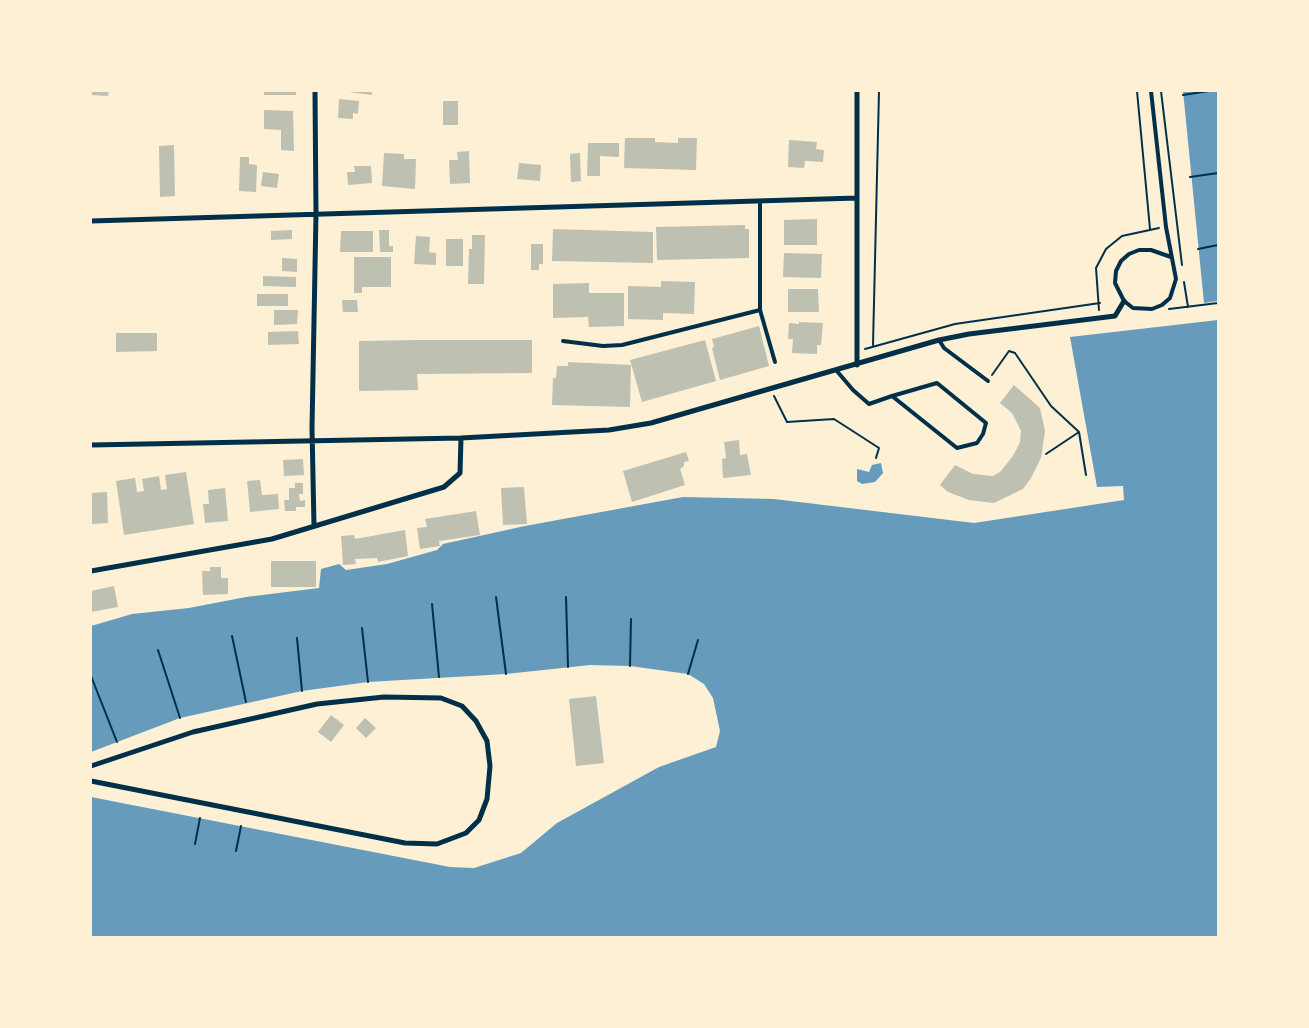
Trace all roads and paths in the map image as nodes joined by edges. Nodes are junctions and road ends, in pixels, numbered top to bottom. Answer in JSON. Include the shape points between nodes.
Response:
{"nodes":[{"id":1,"x":315,"y":91,"type":"edge"},
{"id":2,"x":857,"y":91,"type":"edge"},
{"id":3,"x":878,"y":91,"type":"edge"},
{"id":4,"x":1137,"y":91,"type":"edge"},
{"id":5,"x":1152,"y":91,"type":"edge"},
{"id":6,"x":1161,"y":91,"type":"edge"},
{"id":7,"x":1209,"y":91,"type":"edge"},
{"id":8,"x":1183,"y":95,"type":"dead end"},
{"id":9,"x":1218,"y":173,"type":"edge"},
{"id":10,"x":1190,"y":177,"type":"dead end"},
{"id":11,"x":857,"y":198,"type":"junction"},
{"id":12,"x":760,"y":201,"type":"junction"},
{"id":13,"x":316,"y":214,"type":"junction"},
{"id":14,"x":91,"y":221,"type":"edge"},
{"id":15,"x":1150,"y":229,"type":"dead end"},
{"id":16,"x":1218,"y":245,"type":"edge"},
{"id":17,"x":1198,"y":249,"type":"dead end"},
{"id":18,"x":1171,"y":257,"type":"junction"},
{"id":19,"x":1183,"y":268,"type":"dead end"},
{"id":20,"x":1184,"y":277,"type":"dead end"},
{"id":21,"x":1124,"y":301,"type":"junction"},
{"id":22,"x":1100,"y":303,"type":"dead end"},
{"id":23,"x":1218,"y":303,"type":"edge"},
{"id":24,"x":760,"y":310,"type":"junction"},
{"id":25,"x":940,"y":340,"type":"junction"},
{"id":26,"x":563,"y":341,"type":"dead end"},
{"id":27,"x":775,"y":362,"type":"dead end"},
{"id":28,"x":856,"y":365,"type":"junction"},
{"id":29,"x":836,"y":370,"type":"junction"},
{"id":30,"x":988,"y":380,"type":"joint"},
{"id":31,"x":770,"y":389,"type":"junction"},
{"id":32,"x":892,"y":396,"type":"junction"},
{"id":33,"x":1079,"y":432,"type":"junction"},
{"id":34,"x":461,"y":438,"type":"junction"},
{"id":35,"x":312,"y":440,"type":"junction"},
{"id":36,"x":91,"y":445,"type":"edge"},
{"id":37,"x":1046,"y":454,"type":"dead end"},
{"id":38,"x":876,"y":458,"type":"dead end"},
{"id":39,"x":1086,"y":475,"type":"dead end"},
{"id":40,"x":314,"y":526,"type":"junction"},
{"id":41,"x":91,"y":571,"type":"edge"},
{"id":42,"x":566,"y":597,"type":"dead end"},
{"id":43,"x":496,"y":598,"type":"dead end"},
{"id":44,"x":432,"y":604,"type":"dead end"},
{"id":45,"x":631,"y":619,"type":"dead end"},
{"id":46,"x":362,"y":628,"type":"dead end"},
{"id":47,"x":232,"y":636,"type":"dead end"},
{"id":48,"x":297,"y":638,"type":"dead end"},
{"id":49,"x":698,"y":640,"type":"dead end"},
{"id":50,"x":158,"y":650,"type":"dead end"},
{"id":51,"x":568,"y":666,"type":"dead end"},
{"id":52,"x":630,"y":666,"type":"dead end"},
{"id":53,"x":506,"y":674,"type":"dead end"},
{"id":54,"x":688,"y":674,"type":"dead end"},
{"id":55,"x":91,"y":676,"type":"edge"},
{"id":56,"x":438,"y":677,"type":"dead end"},
{"id":57,"x":368,"y":682,"type":"dead end"},
{"id":58,"x":302,"y":691,"type":"dead end"},
{"id":59,"x":246,"y":702,"type":"dead end"},
{"id":60,"x":180,"y":718,"type":"dead end"},
{"id":61,"x":117,"y":742,"type":"dead end"},
{"id":62,"x":91,"y":766,"type":"edge"},
{"id":63,"x":91,"y":781,"type":"edge"},
{"id":64,"x":200,"y":818,"type":"dead end"},
{"id":65,"x":241,"y":826,"type":"dead end"},
{"id":66,"x":195,"y":844,"type":"dead end"},
{"id":67,"x":236,"y":851,"type":"dead end"}],
"edges":[{"from":1,"to":13,"type":"street"},
{"from":2,"to":11,"type":"street"},
{"from":3,"to":22,"type":"path","via":[[873,345],[955,324]]},
{"from":4,"to":15,"type":"path"},
{"from":5,"to":18,"type":"lane"},
{"from":6,"to":19,"type":"path"},
{"from":7,"to":8,"type":"path"},
{"from":9,"to":10,"type":"path"},
{"from":11,"to":12,"type":"street"},
{"from":11,"to":28,"type":"street"},
{"from":12,"to":13,"type":"street"},
{"from":12,"to":24,"type":"lane"},
{"from":13,"to":14,"type":"street"},
{"from":13,"to":35,"type":"street"},
{"from":16,"to":17,"type":"path"},
{"from":18,"to":21,"type":"lane","via":[[1176,279],[1174,289],[1162,305],[1143,310]]},
{"from":18,"to":21,"type":"lane","via":[[1151,250],[1129,254],[1121,262],[1116,277],[1118,293]]},
{"from":20,"to":23,"type":"path","via":[[1188,307]]},
{"from":21,"to":25,"type":"street","via":[[1115,316]]},
{"from":24,"to":26,"type":"lane","via":[[622,345]]},
{"from":24,"to":27,"type":"lane"},
{"from":25,"to":28,"type":"street"},
{"from":25,"to":30,"type":"lane","via":[[944,348]]},
{"from":28,"to":29,"type":"street"},
{"from":29,"to":31,"type":"street"},
{"from":29,"to":32,"type":"lane","via":[[869,404]]},
{"from":30,"to":33,"type":"path","via":[[1008,351],[1015,353],[1051,406]]},
{"from":31,"to":34,"type":"street","via":[[651,423],[610,430]]},
{"from":31,"to":38,"type":"path","via":[[787,422],[834,419],[879,448]]},
{"from":32,"to":32,"type":"lane","via":[[957,448],[977,443],[983,434],[986,423],[937,383]]},
{"from":33,"to":37,"type":"path"},
{"from":33,"to":39,"type":"path"},
{"from":34,"to":35,"type":"street"},
{"from":34,"to":40,"type":"street","via":[[460,473],[444,488]]},
{"from":35,"to":36,"type":"street"},
{"from":35,"to":40,"type":"street"},
{"from":40,"to":41,"type":"street","via":[[272,539]]},
{"from":42,"to":51,"type":"path"},
{"from":43,"to":53,"type":"path"},
{"from":44,"to":56,"type":"path"},
{"from":45,"to":52,"type":"path"},
{"from":46,"to":57,"type":"path"},
{"from":47,"to":59,"type":"path"},
{"from":48,"to":58,"type":"path"},
{"from":49,"to":54,"type":"path"},
{"from":50,"to":60,"type":"path"},
{"from":55,"to":61,"type":"path"},
{"from":62,"to":63,"type":"street","via":[[193,732],[316,704],[384,697],[441,698],[462,706],[476,721],[487,741],[490,766],[487,799],[479,820],[466,833],[437,844],[405,842]]},
{"from":64,"to":66,"type":"path"},
{"from":65,"to":67,"type":"path"}]}
